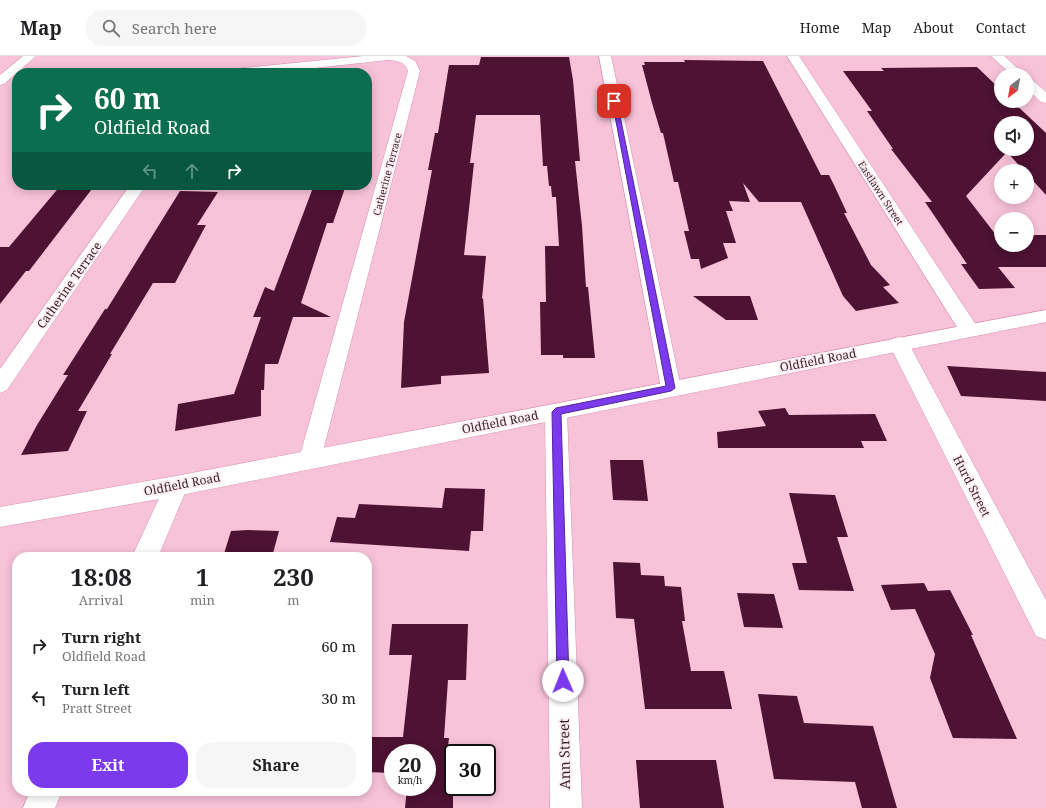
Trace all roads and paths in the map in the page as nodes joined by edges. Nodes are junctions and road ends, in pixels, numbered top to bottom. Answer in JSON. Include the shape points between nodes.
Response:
{"nodes":[{"id":1,"x":30,"y":56,"type":"edge"},
{"id":2,"x":605,"y":56,"type":"edge"},
{"id":3,"x":793,"y":56,"type":"edge"},
{"id":4,"x":997,"y":56,"type":"edge"},
{"id":5,"x":16,"y":68,"type":"edge"},
{"id":6,"x":282,"y":68,"type":"edge"},
{"id":7,"x":1011,"y":68,"type":"edge"},
{"id":8,"x":12,"y":71,"type":"edge"},
{"id":9,"x":0,"y":81,"type":"edge"},
{"id":10,"x":1034,"y":88,"type":"edge"},
{"id":11,"x":1046,"y":99,"type":"edge"},
{"id":12,"x":135,"y":190,"type":"edge"},
{"id":13,"x":1046,"y":316,"type":"edge"},
{"id":14,"x":969,"y":330,"type":"junction"},
{"id":15,"x":899,"y":344,"type":"junction"},
{"id":16,"x":0,"y":385,"type":"edge"},
{"id":17,"x":671,"y":388,"type":"junction"},
{"id":18,"x":556,"y":412,"type":"junction"},
{"id":19,"x":310,"y":459,"type":"junction"},
{"id":20,"x":176,"y":486,"type":"junction"},
{"id":21,"x":0,"y":517,"type":"edge"},
{"id":22,"x":147,"y":552,"type":"edge"},
{"id":23,"x":1046,"y":627,"type":"edge"},
{"id":24,"x":44,"y":796,"type":"edge"},
{"id":25,"x":39,"y":808,"type":"edge"},
{"id":26,"x":566,"y":808,"type":"edge"}],
"edges":[{"from":1,"to":5,"type":"street"},
{"from":2,"to":17,"type":"street"},
{"from":3,"to":14,"type":"street","name":"Eastlawn Street"},
{"from":4,"to":7,"type":"street"},
{"from":6,"to":19,"type":"street","name":"Catherine Terrace","via":[[388,57],[405,59],[413,66],[414,71]]},
{"from":8,"to":9,"type":"street"},
{"from":10,"to":11,"type":"street"},
{"from":12,"to":16,"type":"street","name":"Catherine Terrace"},
{"from":13,"to":14,"type":"street","name":"Oldfield Road"},
{"from":14,"to":15,"type":"street","name":"Oldfield Road"},
{"from":15,"to":17,"type":"street","name":"Oldfield Road"},
{"from":15,"to":23,"type":"street","name":"Hurd Street"},
{"from":17,"to":18,"type":"street","name":"Oldfield Road"},
{"from":18,"to":19,"type":"street","name":"Oldfield Road"},
{"from":18,"to":26,"type":"street","name":"Ann Street"},
{"from":19,"to":20,"type":"street","name":"Oldfield Road"},
{"from":20,"to":21,"type":"street","name":"Oldfield Road"},
{"from":20,"to":22,"type":"street"},
{"from":24,"to":25,"type":"street"}]}
